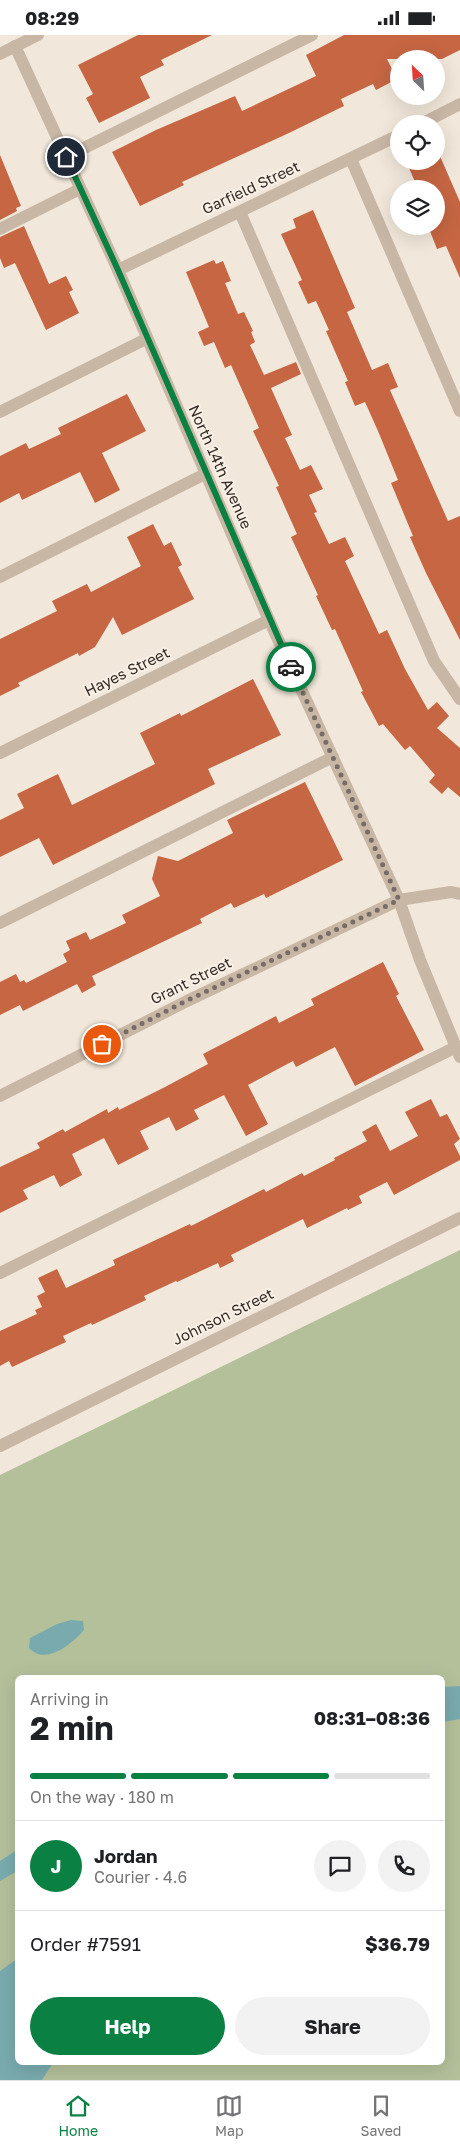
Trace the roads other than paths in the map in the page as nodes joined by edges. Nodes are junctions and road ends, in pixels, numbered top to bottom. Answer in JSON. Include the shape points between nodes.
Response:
{"nodes":[{"id":1,"x":38,"y":35,"type":"edge"},
{"id":2,"x":312,"y":35,"type":"edge"},
{"id":3,"x":15,"y":46,"type":"junction"},
{"id":4,"x":0,"y":54,"type":"edge"},
{"id":5,"x":460,"y":104,"type":"edge"},
{"id":6,"x":439,"y":115,"type":"edge"},
{"id":7,"x":390,"y":140,"type":"edge"},
{"id":8,"x":66,"y":157,"type":"junction"},
{"id":9,"x":351,"y":159,"type":"junction"},
{"id":10,"x":80,"y":189,"type":"junction"},
{"id":11,"x":240,"y":212,"type":"junction"},
{"id":12,"x":0,"y":229,"type":"edge"},
{"id":13,"x":118,"y":270,"type":"junction"},
{"id":14,"x":146,"y":339,"type":"junction"},
{"id":15,"x":460,"y":411,"type":"edge"},
{"id":16,"x":0,"y":412,"type":"edge"},
{"id":17,"x":205,"y":474,"type":"junction"},
{"id":18,"x":0,"y":577,"type":"edge"},
{"id":19,"x":269,"y":620,"type":"junction"},
{"id":20,"x":460,"y":699,"type":"edge"},
{"id":21,"x":0,"y":753,"type":"edge"},
{"id":22,"x":333,"y":757,"type":"junction"},
{"id":23,"x":460,"y":894,"type":"edge"},
{"id":24,"x":399,"y":900,"type":"junction"},
{"id":25,"x":0,"y":923,"type":"edge"},
{"id":26,"x":458,"y":1052,"type":"edge"},
{"id":27,"x":0,"y":1097,"type":"edge"},
{"id":28,"x":460,"y":1218,"type":"edge"},
{"id":29,"x":0,"y":1273,"type":"edge"},
{"id":30,"x":0,"y":1446,"type":"edge"}],
"edges":[{"from":1,"to":3,"type":"street"},
{"from":2,"to":8,"type":"street"},
{"from":3,"to":4,"type":"street"},
{"from":3,"to":8,"type":"street","name":"North 14th Avenue"},
{"from":5,"to":6,"type":"street"},
{"from":7,"to":9,"type":"street","name":"Garfield Street"},
{"from":8,"to":10,"type":"street","name":"North 14th Avenue"},
{"from":9,"to":11,"type":"street","name":"Garfield Street"},
{"from":9,"to":15,"type":"street"},
{"from":10,"to":12,"type":"street"},
{"from":10,"to":13,"type":"street","name":"North 14th Avenue"},
{"from":11,"to":13,"type":"street","name":"Garfield Street"},
{"from":11,"to":20,"type":"street","via":[[434,661]]},
{"from":13,"to":14,"type":"street","name":"North 14th Avenue"},
{"from":14,"to":16,"type":"street"},
{"from":14,"to":17,"type":"street","name":"North 14th Avenue"},
{"from":17,"to":18,"type":"street"},
{"from":17,"to":19,"type":"street","name":"North 14th Avenue"},
{"from":19,"to":21,"type":"street","name":"Hayes Street"},
{"from":19,"to":22,"type":"street","name":"North 14th Avenue"},
{"from":22,"to":24,"type":"street","name":"North 14th Avenue"},
{"from":22,"to":25,"type":"street"},
{"from":23,"to":24,"type":"street","via":[[451,892]]},
{"from":24,"to":26,"type":"street","name":"North 14th Avenue"},
{"from":24,"to":27,"type":"street","name":"Grant Street","via":[[186,1001]]},
{"from":26,"to":29,"type":"street"},
{"from":28,"to":30,"type":"street","name":"Johnson Street"}]}
